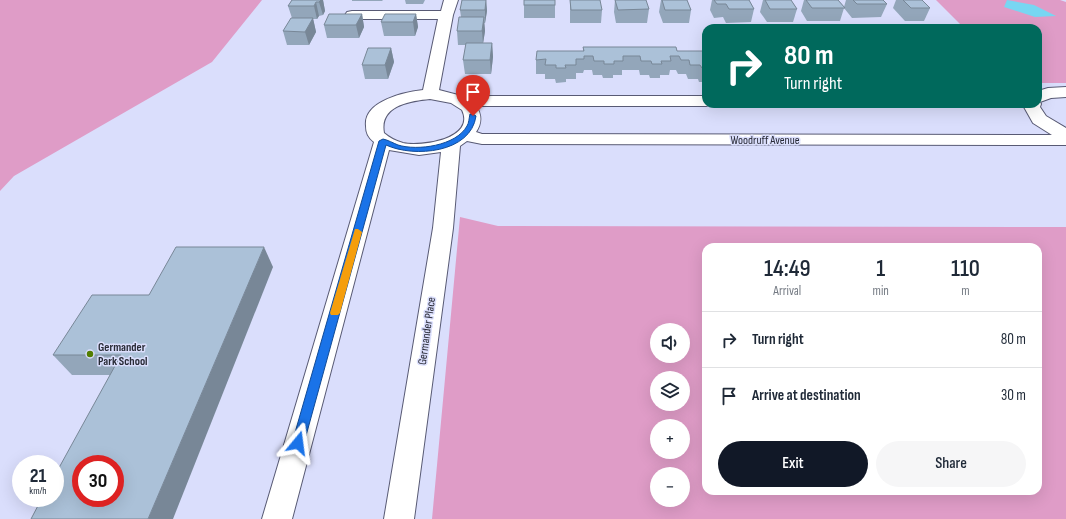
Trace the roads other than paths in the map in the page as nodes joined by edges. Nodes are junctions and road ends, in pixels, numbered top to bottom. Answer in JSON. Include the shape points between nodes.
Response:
{"nodes":[{"id":1,"x":451,"y":0,"type":"edge"},
{"id":2,"x":352,"y":15,"type":"edge"},
{"id":3,"x":446,"y":15,"type":"junction"},
{"id":4,"x":1066,"y":92,"type":"edge"},
{"id":5,"x":430,"y":94,"type":"junction"},
{"id":6,"x":1042,"y":96,"type":"edge"},
{"id":7,"x":461,"y":101,"type":"junction"},
{"id":8,"x":702,"y":101,"type":"edge"},
{"id":9,"x":1033,"y":108,"type":"edge"},
{"id":10,"x":1066,"y":136,"type":"edge"},
{"id":11,"x":457,"y":139,"type":"junction"},
{"id":12,"x":1066,"y":140,"type":"edge"},
{"id":13,"x":383,"y":141,"type":"junction"},
{"id":14,"x":277,"y":519,"type":"edge"},
{"id":15,"x":399,"y":519,"type":"edge"}],
"edges":[{"from":1,"to":3,"type":"street"},
{"from":2,"to":3,"type":"street"},
{"from":3,"to":5,"type":"street"},
{"from":4,"to":6,"type":"street","via":[[1048,93]]},
{"from":5,"to":7,"type":"street","via":[[448,96]]},
{"from":5,"to":13,"type":"street","via":[[398,99],[377,115],[373,124],[376,134]]},
{"from":7,"to":8,"type":"street"},
{"from":7,"to":11,"type":"street","via":[[473,116],[471,126]]},
{"from":9,"to":10,"type":"street","via":[[1039,119]]},
{"from":11,"to":12,"type":"street","name":"Woodruff Avenue"},
{"from":11,"to":13,"type":"street","via":[[432,149],[413,150],[396,147]]},
{"from":11,"to":15,"type":"street","name":"Germander Place"},
{"from":13,"to":14,"type":"street"}]}
